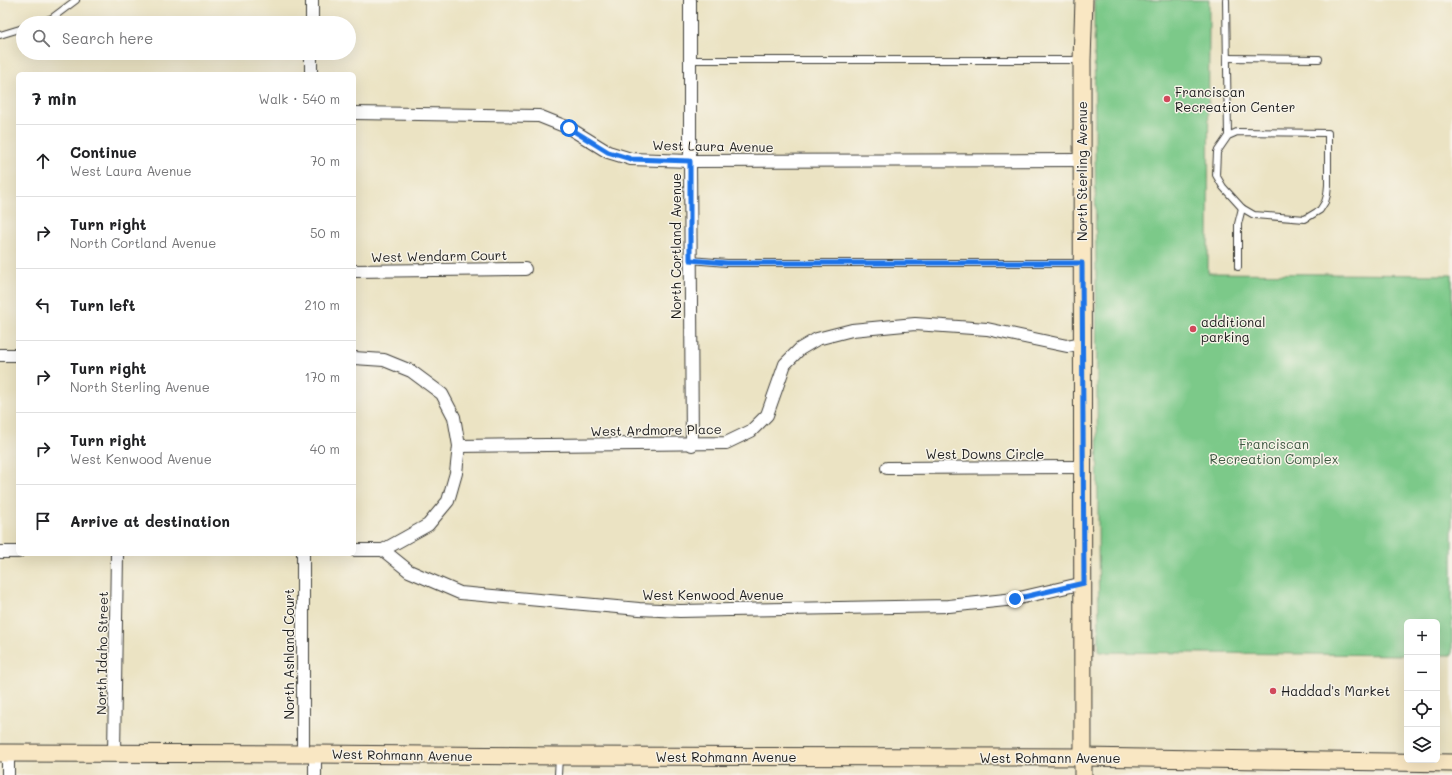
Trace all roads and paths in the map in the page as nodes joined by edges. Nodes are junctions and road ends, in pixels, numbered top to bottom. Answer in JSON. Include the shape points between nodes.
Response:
{"nodes":[{"id":1,"x":76,"y":0,"type":"edge"},
{"id":2,"x":312,"y":0,"type":"edge"},
{"id":3,"x":690,"y":0,"type":"edge"},
{"id":4,"x":1084,"y":0,"type":"edge"},
{"id":5,"x":1226,"y":0,"type":"edge"},
{"id":6,"x":55,"y":16,"type":"edge"},
{"id":7,"x":312,"y":16,"type":"edge"},
{"id":8,"x":16,"y":30,"type":"edge"},
{"id":9,"x":0,"y":35,"type":"edge"},
{"id":10,"x":1227,"y":58,"type":"junction"},
{"id":11,"x":1318,"y":59,"type":"dead end"},
{"id":12,"x":311,"y":60,"type":"edge"},
{"id":13,"x":690,"y":60,"type":"junction"},
{"id":14,"x":1082,"y":60,"type":"junction"},
{"id":15,"x":311,"y":72,"type":"edge"},
{"id":16,"x":356,"y":114,"type":"edge"},
{"id":17,"x":1228,"y":136,"type":"junction"},
{"id":18,"x":1082,"y":160,"type":"junction"},
{"id":19,"x":690,"y":161,"type":"junction"},
{"id":20,"x":1242,"y":208,"type":"junction"},
{"id":21,"x":690,"y":260,"type":"junction"},
{"id":22,"x":1082,"y":263,"type":"junction"},
{"id":23,"x":1238,"y":267,"type":"dead end"},
{"id":24,"x":525,"y":269,"type":"dead end"},
{"id":25,"x":356,"y":271,"type":"edge"},
{"id":26,"x":1083,"y":343,"type":"junction"},
{"id":27,"x":0,"y":355,"type":"edge"},
{"id":28,"x":16,"y":355,"type":"edge"},
{"id":29,"x":356,"y":358,"type":"edge"},
{"id":30,"x":692,"y":445,"type":"junction"},
{"id":31,"x":459,"y":446,"type":"junction"},
{"id":32,"x":1084,"y":467,"type":"junction"},
{"id":33,"x":886,"y":468,"type":"dead end"},
{"id":34,"x":356,"y":550,"type":"edge"},
{"id":35,"x":383,"y":550,"type":"junction"},
{"id":36,"x":0,"y":552,"type":"edge"},
{"id":37,"x":16,"y":552,"type":"edge"},
{"id":38,"x":117,"y":556,"type":"edge"},
{"id":39,"x":303,"y":556,"type":"edge"},
{"id":40,"x":1084,"y":583,"type":"junction"},
{"id":41,"x":4,"y":753,"type":"edge"},
{"id":42,"x":114,"y":753,"type":"junction"},
{"id":43,"x":309,"y":754,"type":"junction"},
{"id":44,"x":559,"y":756,"type":"junction"},
{"id":45,"x":1083,"y":757,"type":"junction"},
{"id":46,"x":1452,"y":763,"type":"edge"},
{"id":47,"x":8,"y":775,"type":"edge"},
{"id":48,"x":315,"y":775,"type":"edge"},
{"id":49,"x":558,"y":775,"type":"edge"},
{"id":50,"x":1083,"y":775,"type":"edge"}],
"edges":[{"from":1,"to":6,"type":"lane"},
{"from":2,"to":7,"type":"street"},
{"from":3,"to":13,"type":"street","name":"North Cortland Avenue"},
{"from":4,"to":14,"type":"street","name":"North Sterling Avenue"},
{"from":5,"to":10,"type":"lane"},
{"from":8,"to":9,"type":"lane"},
{"from":10,"to":11,"type":"lane"},
{"from":10,"to":17,"type":"lane"},
{"from":12,"to":15,"type":"street"},
{"from":13,"to":14,"type":"lane"},
{"from":13,"to":19,"type":"street","name":"North Cortland Avenue"},
{"from":14,"to":18,"type":"street","name":"North Sterling Avenue"},
{"from":16,"to":19,"type":"street","name":"West Laura Avenue","via":[[540,116],[569,128],[608,152],[631,159]]},
{"from":17,"to":20,"type":"lane","via":[[1217,152],[1216,174],[1223,187]]},
{"from":17,"to":20,"type":"lane","via":[[1237,132],[1328,133],[1328,185],[1325,202],[1320,210],[1305,219],[1254,216]]},
{"from":18,"to":19,"type":"street","name":"West Laura Avenue"},
{"from":18,"to":22,"type":"street","name":"North Sterling Avenue"},
{"from":19,"to":21,"type":"street","name":"North Cortland Avenue"},
{"from":20,"to":23,"type":"lane","via":[[1238,224]]},
{"from":21,"to":22,"type":"lane","via":[[727,263]]},
{"from":21,"to":30,"type":"street","name":"North Cortland Avenue"},
{"from":22,"to":26,"type":"street","name":"North Sterling Avenue"},
{"from":24,"to":25,"type":"street","name":"West Wendarm Court"},
{"from":26,"to":30,"type":"street","name":"West Ardmore Place","via":[[1068,346],[987,329],[915,324],[852,330],[817,339],[800,349],[785,364],[767,415],[751,431],[726,443]]},
{"from":26,"to":32,"type":"street","name":"North Sterling Avenue"},
{"from":27,"to":28,"type":"street"},
{"from":29,"to":31,"type":"street","via":[[384,360],[411,371],[442,394],[454,417]]},
{"from":30,"to":31,"type":"street","name":"West Ardmore Place"},
{"from":31,"to":35,"type":"street","via":[[456,473],[448,502],[428,525]]},
{"from":32,"to":33,"type":"street","name":"West Downs Circle"},
{"from":32,"to":40,"type":"street","name":"North Sterling Avenue"},
{"from":34,"to":35,"type":"street"},
{"from":35,"to":40,"type":"street","name":"West Kenwood Avenue","via":[[409,570],[460,593],[680,611],[949,606],[1015,599]]},
{"from":36,"to":37,"type":"street"},
{"from":38,"to":42,"type":"street","name":"North Idaho Street"},
{"from":39,"to":43,"type":"street","name":"North Ashland Court"},
{"from":40,"to":45,"type":"street","name":"North Sterling Avenue"},
{"from":41,"to":42,"type":"street","name":"West Rohmann Avenue"},
{"from":41,"to":47,"type":"street"},
{"from":42,"to":43,"type":"street","name":"West Rohmann Avenue"},
{"from":43,"to":44,"type":"street","name":"West Rohmann Avenue"},
{"from":43,"to":48,"type":"street","name":"North Ashland Court"},
{"from":44,"to":45,"type":"street","name":"West Rohmann Avenue"},
{"from":44,"to":49,"type":"lane"},
{"from":45,"to":46,"type":"street","name":"West Rohmann Avenue"},
{"from":45,"to":50,"type":"street","name":"North Sterling Avenue"}]}
